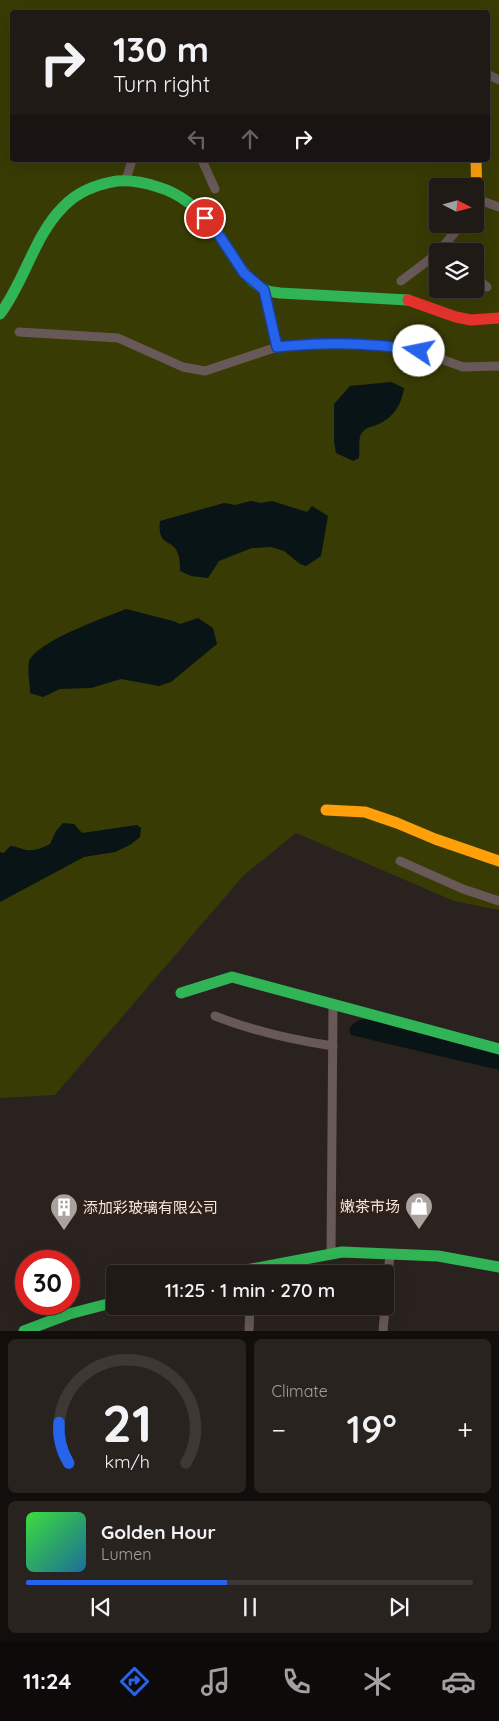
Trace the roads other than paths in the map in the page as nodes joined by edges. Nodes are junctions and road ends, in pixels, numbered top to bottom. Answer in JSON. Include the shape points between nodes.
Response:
{"nodes":[{"id":1,"x":131,"y":162,"type":"edge"},
{"id":2,"x":203,"y":162,"type":"edge"},
{"id":3,"x":476,"y":162,"type":"edge"},
{"id":4,"x":476,"y":178,"type":"edge"},
{"id":5,"x":126,"y":180,"type":"junction"},
{"id":6,"x":215,"y":189,"type":"dead end"},
{"id":7,"x":484,"y":203,"type":"edge"},
{"id":8,"x":499,"y":207,"type":"edge"},
{"id":9,"x":454,"y":233,"type":"edge"},
{"id":10,"x":446,"y":243,"type":"edge"},
{"id":11,"x":429,"y":259,"type":"edge"},
{"id":12,"x":401,"y":281,"type":"dead end"},
{"id":13,"x":264,"y":290,"type":"junction"},
{"id":14,"x":0,"y":314,"type":"edge"},
{"id":15,"x":499,"y":318,"type":"edge"},
{"id":16,"x":19,"y":332,"type":"dead end"},
{"id":17,"x":277,"y":347,"type":"junction"},
{"id":18,"x":499,"y":366,"type":"edge"},
{"id":19,"x":326,"y":810,"type":"dead end"},
{"id":20,"x":400,"y":861,"type":"dead end"},
{"id":21,"x":499,"y":861,"type":"edge"},
{"id":22,"x":499,"y":901,"type":"edge"},
{"id":23,"x":181,"y":993,"type":"dead end"},
{"id":24,"x":333,"y":1006,"type":"junction"},
{"id":25,"x":215,"y":1016,"type":"dead end"},
{"id":26,"x":333,"y":1046,"type":"junction"},
{"id":27,"x":499,"y":1049,"type":"edge"},
{"id":28,"x":331,"y":1254,"type":"junction"},
{"id":29,"x":390,"y":1254,"type":"junction"},
{"id":30,"x":278,"y":1265,"type":"edge"},
{"id":31,"x":499,"y":1267,"type":"edge"},
{"id":32,"x":106,"y":1304,"type":"edge"},
{"id":33,"x":250,"y":1315,"type":"edge"},
{"id":34,"x":24,"y":1331,"type":"edge"},
{"id":35,"x":249,"y":1331,"type":"edge"},
{"id":36,"x":383,"y":1331,"type":"edge"}],
"edges":[{"from":1,"to":5,"type":"street"},
{"from":2,"to":6,"type":"street"},
{"from":3,"to":4,"type":"street"},
{"from":5,"to":13,"type":"street","via":[[166,188],[180,195],[215,229],[244,273]]},
{"from":5,"to":14,"type":"street","via":[[105,182],[65,205],[43,235],[10,303]]},
{"from":7,"to":8,"type":"street"},
{"from":9,"to":10,"type":"street"},
{"from":11,"to":12,"type":"street"},
{"from":13,"to":15,"type":"street","via":[[408,300],[471,320]]},
{"from":13,"to":17,"type":"street"},
{"from":16,"to":17,"type":"street","via":[[118,338],[183,367],[205,371]]},
{"from":17,"to":18,"type":"street","via":[[315,343],[392,346],[419,351],[463,367]]},
{"from":19,"to":21,"type":"street","via":[[365,812]]},
{"from":20,"to":22,"type":"street"},
{"from":23,"to":24,"type":"street","via":[[232,977]]},
{"from":24,"to":26,"type":"street"},
{"from":24,"to":27,"type":"street"},
{"from":25,"to":26,"type":"street","via":[[295,1040]]},
{"from":26,"to":28,"type":"street"},
{"from":28,"to":29,"type":"street"},
{"from":28,"to":30,"type":"street"},
{"from":29,"to":31,"type":"street","via":[[438,1256]]},
{"from":29,"to":36,"type":"street"},
{"from":32,"to":34,"type":"street"},
{"from":33,"to":35,"type":"street"}]}
